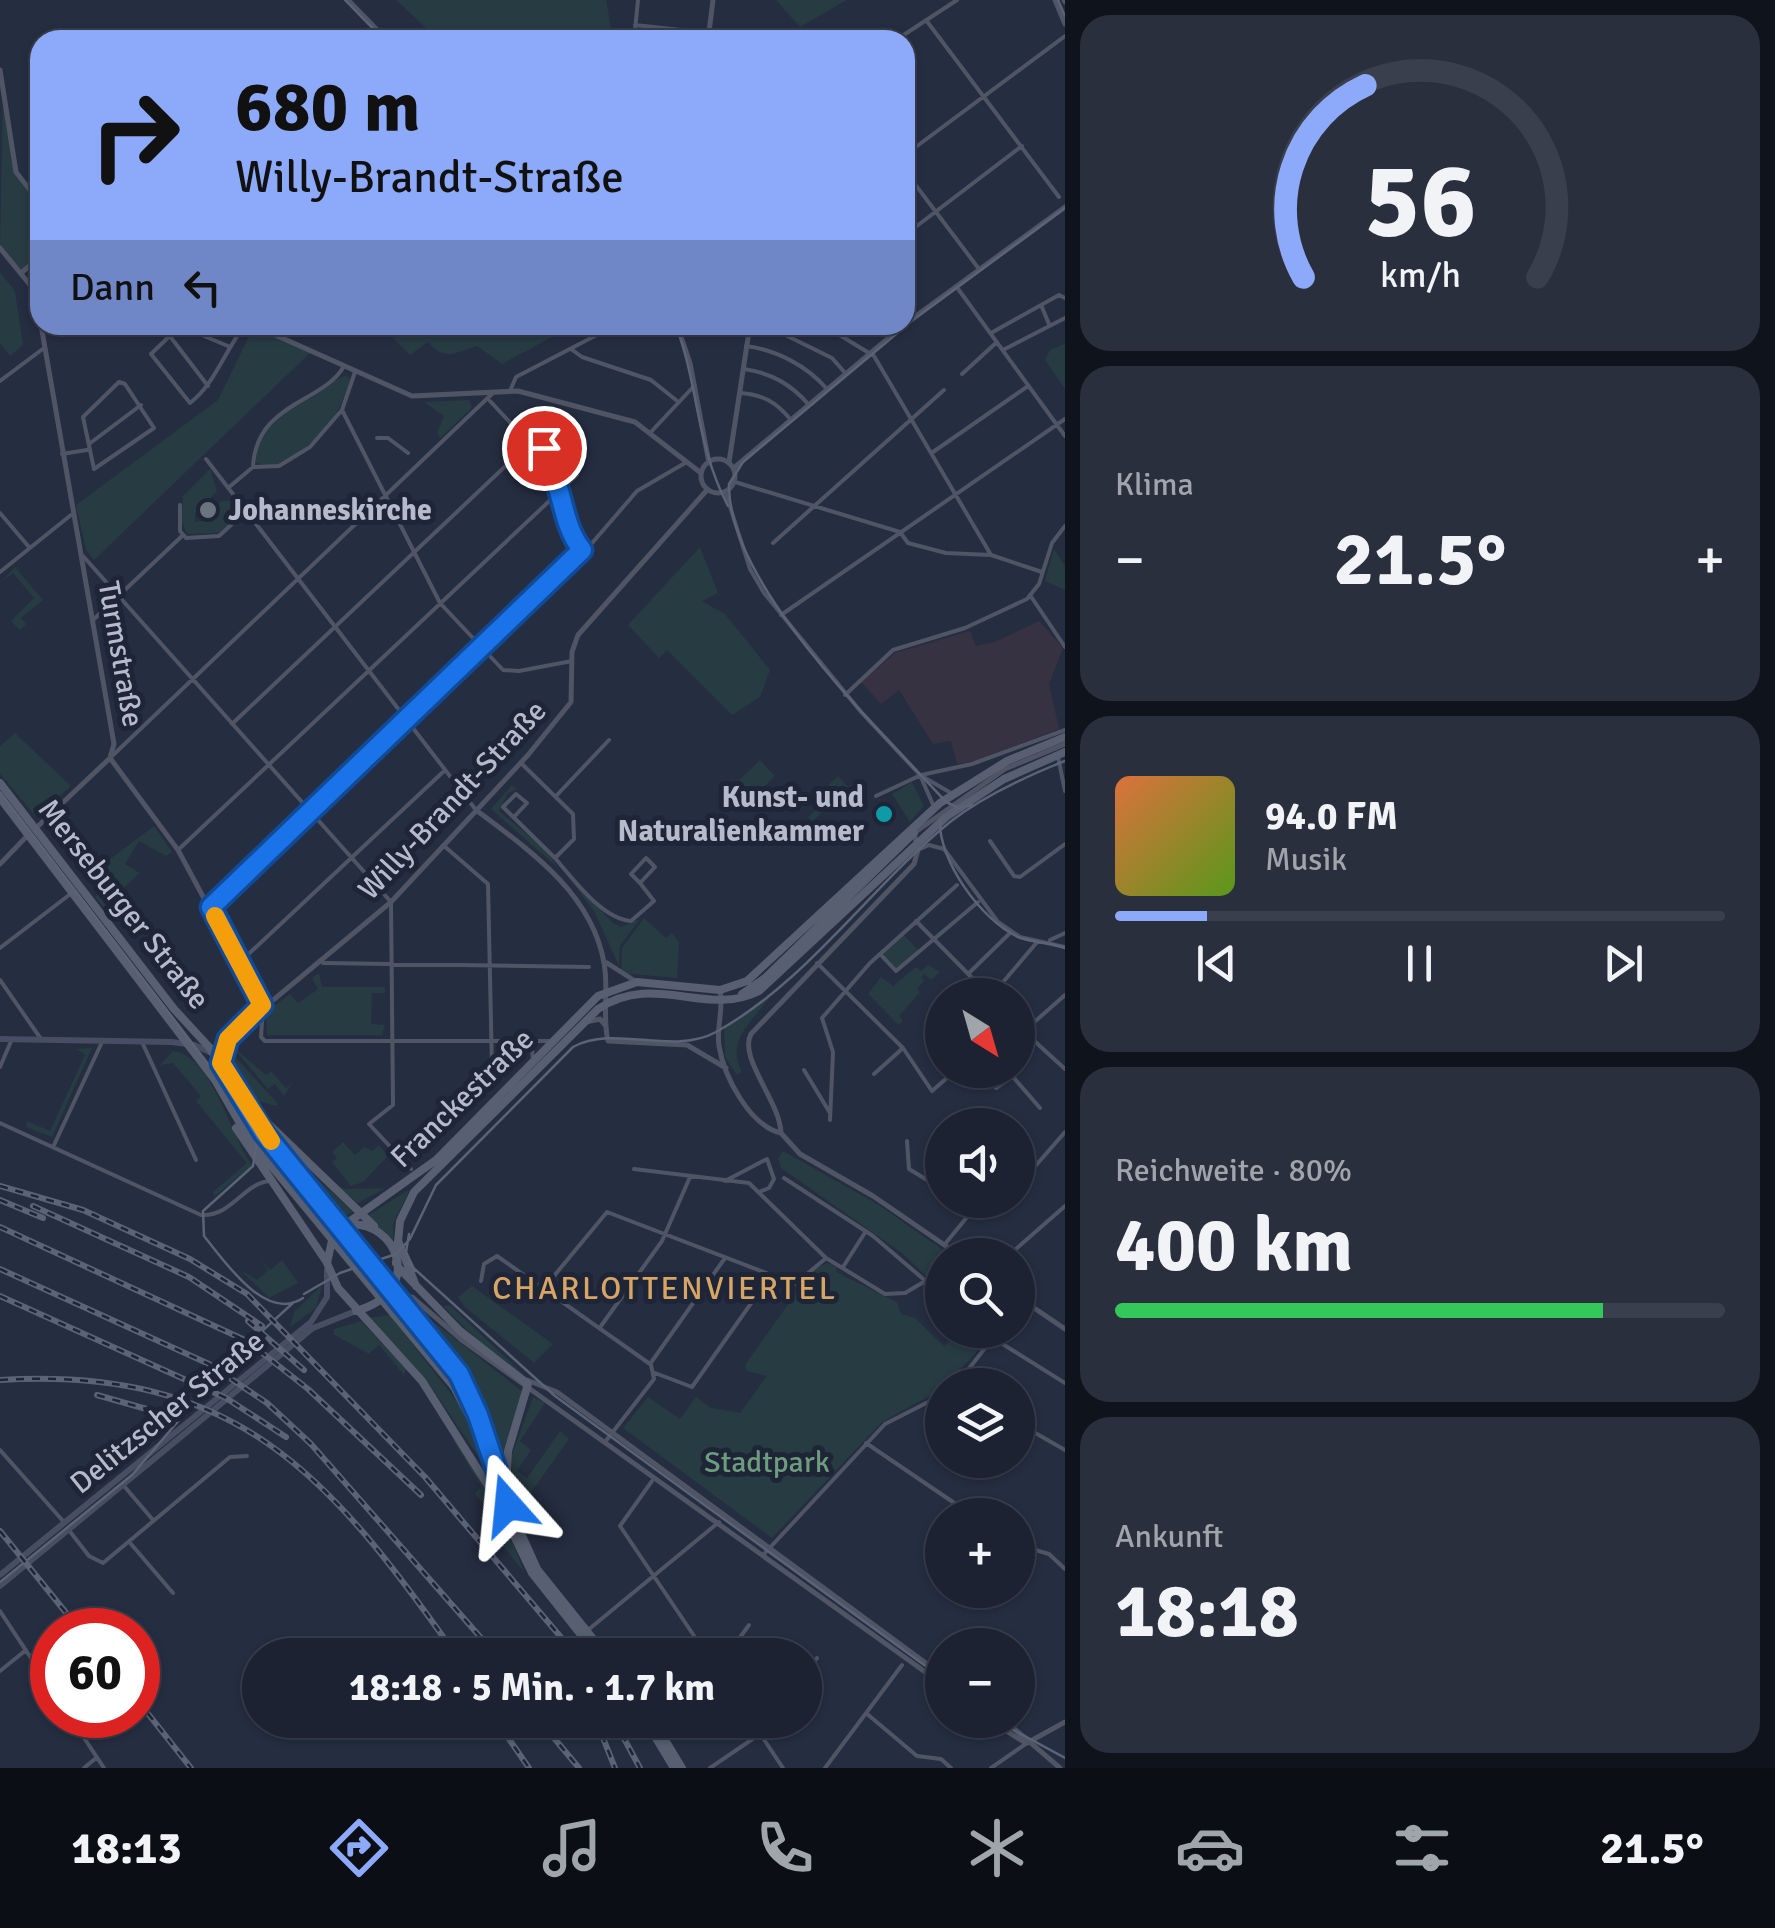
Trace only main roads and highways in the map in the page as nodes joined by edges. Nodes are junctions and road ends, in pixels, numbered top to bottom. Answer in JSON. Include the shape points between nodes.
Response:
{"nodes":[{"id":1,"x":1065,"y":733,"type":"edge"},
{"id":2,"x":1065,"y":748,"type":"edge"},
{"id":3,"x":0,"y":782,"type":"edge"},
{"id":4,"x":0,"y":798,"type":"edge"},
{"id":5,"x":32,"y":832,"type":"junction"},
{"id":6,"x":914,"y":834,"type":"road end"},
{"id":7,"x":763,"y":984,"type":"junction"},
{"id":8,"x":720,"y":994,"type":"junction"},
{"id":9,"x":0,"y":1039,"type":"edge"},
{"id":10,"x":188,"y":1044,"type":"junction"},
{"id":11,"x":214,"y":1054,"type":"junction"},
{"id":12,"x":248,"y":1103,"type":"junction"},
{"id":13,"x":233,"y":1114,"type":"junction"},
{"id":14,"x":361,"y":1214,"type":"junction"},
{"id":15,"x":339,"y":1229,"type":"junction"},
{"id":16,"x":380,"y":1233,"type":"junction"},
{"id":17,"x":396,"y":1241,"type":"junction"},
{"id":18,"x":396,"y":1262,"type":"junction"},
{"id":19,"x":328,"y":1265,"type":"junction"},
{"id":20,"x":331,"y":1280,"type":"junction"},
{"id":21,"x":420,"y":1294,"type":"junction"},
{"id":22,"x":356,"y":1311,"type":"junction"},
{"id":23,"x":505,"y":1507,"type":"junction"},
{"id":24,"x":67,"y":1527,"type":"junction"},
{"id":25,"x":0,"y":1575,"type":"edge"},
{"id":26,"x":0,"y":1586,"type":"edge"},
{"id":27,"x":584,"y":1638,"type":"edge"},
{"id":28,"x":592,"y":1638,"type":"edge"},
{"id":29,"x":657,"y":1738,"type":"edge"},
{"id":30,"x":662,"y":1738,"type":"edge"},
{"id":31,"x":678,"y":1768,"type":"edge"}],
"edges":[{"from":1,"to":8,"type":"main road","name":"Franckestraße","via":[[993,768],[930,811],[763,970]]},
{"from":2,"to":7,"type":"main road","via":[[932,828]]},
{"from":3,"to":5,"type":"main road","name":"Merseburger Straße"},
{"from":4,"to":5,"type":"main road","name":"Merseburger Straße"},
{"from":5,"to":10,"type":"main road","name":"Merseburger Straße"},
{"from":5,"to":11,"type":"main road","name":"Merseburger Straße"},
{"from":6,"to":7,"type":"main road"},
{"from":7,"to":8,"type":"main road","via":[[748,997]]},
{"from":8,"to":14,"type":"main road","name":"Franckestraße","via":[[638,982],[608,990],[436,1160]]},
{"from":8,"to":17,"type":"main road","name":"Franckestraße","via":[[644,991],[608,1002],[414,1192]]},
{"from":9,"to":10,"type":"main road"},
{"from":10,"to":11,"type":"main road"},
{"from":10,"to":13,"type":"main road","name":"Merseburger Straße"},
{"from":11,"to":12,"type":"main road","name":"Merseburger Straße"},
{"from":12,"to":14,"type":"main road"},
{"from":12,"to":23,"type":"main road","via":[[264,1133],[428,1332],[472,1400]]},
{"from":13,"to":19,"type":"main road","via":[[240,1138]]},
{"from":13,"to":23,"type":"main road","via":[[469,1411]]},
{"from":14,"to":15,"type":"main road","name":"Franckestraße"},
{"from":14,"to":16,"type":"main road"},
{"from":15,"to":16,"type":"main road","via":[[360,1224]]},
{"from":15,"to":19,"type":"main road","via":[[328,1244]]},
{"from":16,"to":17,"type":"main road"},
{"from":17,"to":18,"type":"main road"},
{"from":17,"to":21,"type":"main road"},
{"from":18,"to":21,"type":"main road"},
{"from":18,"to":22,"type":"main road","via":[[388,1298]]},
{"from":19,"to":20,"type":"main road"},
{"from":20,"to":22,"type":"main road"},
{"from":20,"to":24,"type":"main road","name":"Delitzscher Straße","via":[[311,1322]]},
{"from":21,"to":23,"type":"main road","via":[[527,1384],[508,1451]]},
{"from":22,"to":23,"type":"main road","via":[[422,1381]]},
{"from":22,"to":24,"type":"main road","name":"Delitzscher Straße","via":[[313,1328]]},
{"from":23,"to":27,"type":"main road","via":[[532,1573]]},
{"from":23,"to":28,"type":"main road","via":[[537,1569]]},
{"from":24,"to":25,"type":"main road","name":"Delitzscher Straße"},
{"from":24,"to":26,"type":"main road","name":"Delitzscher Straße"},
{"from":29,"to":31,"type":"main road"},
{"from":30,"to":31,"type":"main road"}]}
